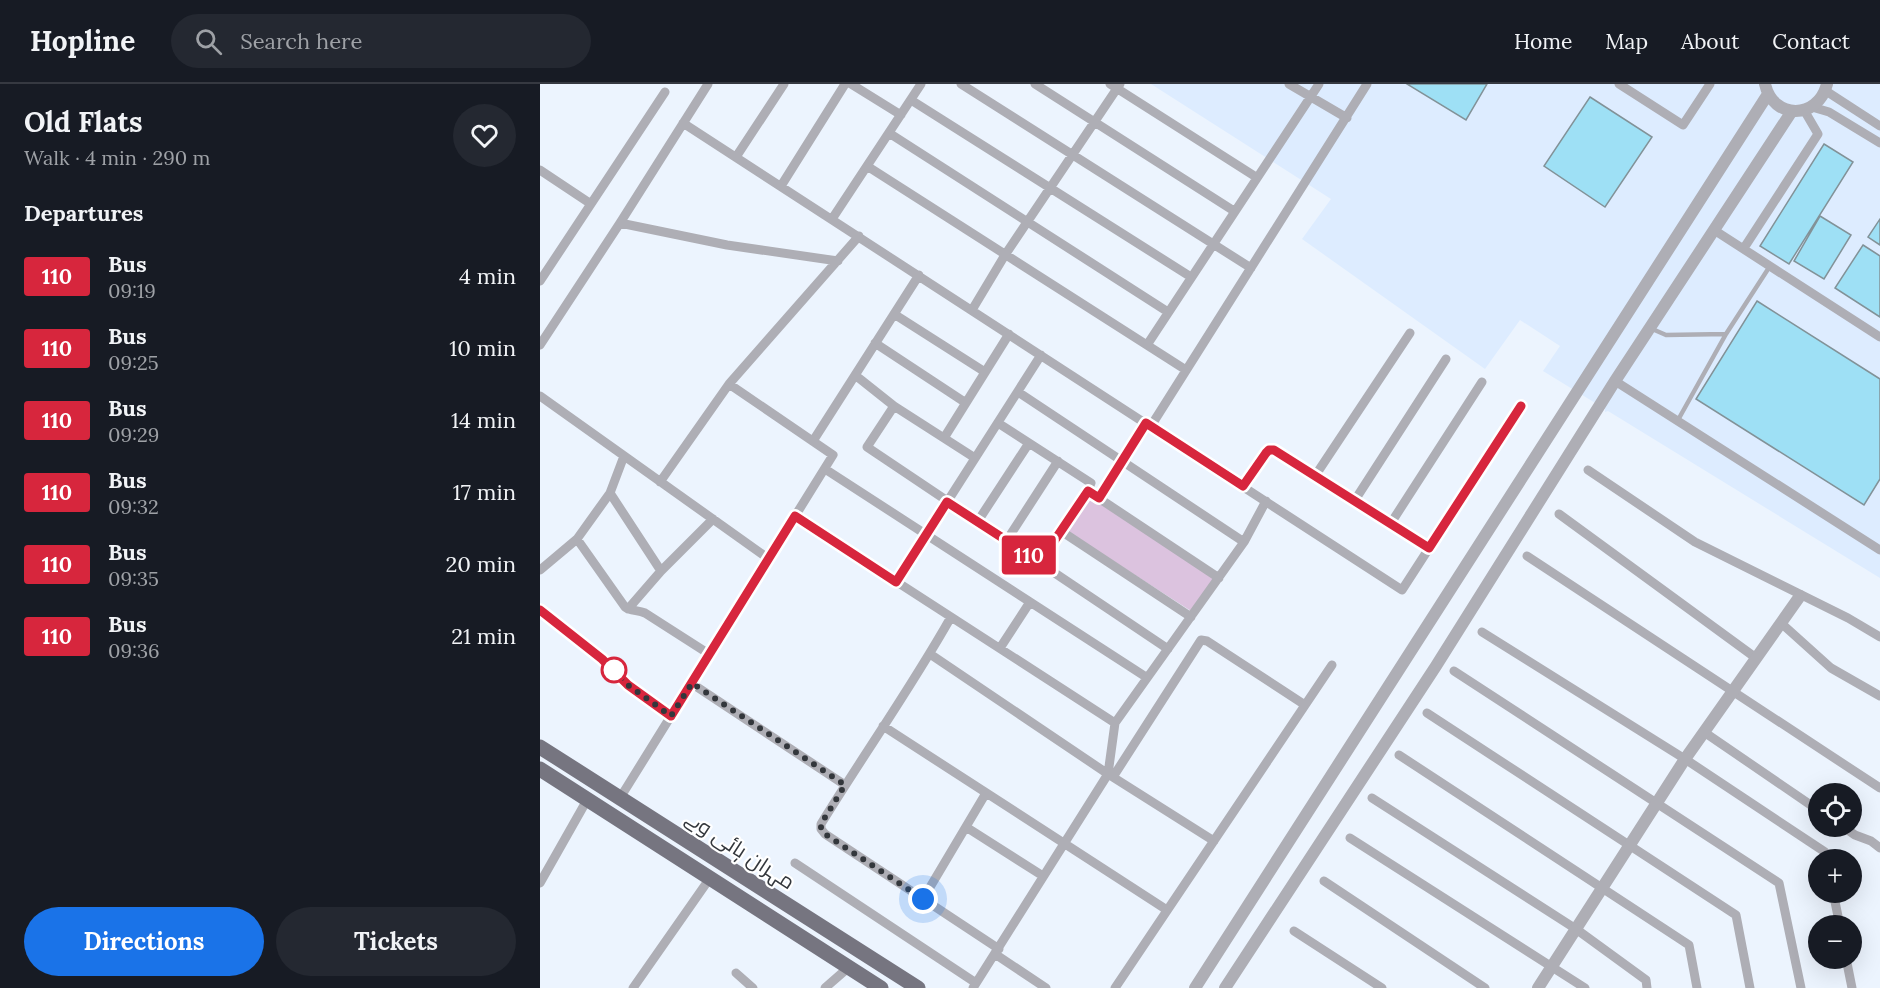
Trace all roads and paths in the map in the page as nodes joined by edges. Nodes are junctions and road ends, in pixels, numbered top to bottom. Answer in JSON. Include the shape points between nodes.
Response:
{"nodes":[{"id":1,"x":708,"y":84,"type":"edge"},
{"id":2,"x":784,"y":84,"type":"edge"},
{"id":3,"x":845,"y":84,"type":"edge"},
{"id":4,"x":851,"y":84,"type":"edge"},
{"id":5,"x":921,"y":84,"type":"edge"},
{"id":6,"x":961,"y":84,"type":"edge"},
{"id":7,"x":1035,"y":84,"type":"edge"},
{"id":8,"x":1289,"y":84,"type":"edge"},
{"id":9,"x":1318,"y":84,"type":"edge"},
{"id":10,"x":1367,"y":84,"type":"edge"},
{"id":11,"x":1619,"y":84,"type":"edge"},
{"id":12,"x":1710,"y":84,"type":"edge"},
{"id":13,"x":1116,"y":85,"type":"edge"},
{"id":14,"x":1827,"y":88,"type":"edge"},
{"id":15,"x":1766,"y":89,"type":"edge"},
{"id":16,"x":665,"y":92,"type":"dead end"},
{"id":17,"x":1310,"y":98,"type":"junction"},
{"id":18,"x":911,"y":100,"type":"junction"},
{"id":19,"x":1803,"y":109,"type":"junction"},
{"id":20,"x":901,"y":115,"type":"junction"},
{"id":21,"x":1347,"y":118,"type":"junction"},
{"id":22,"x":1094,"y":122,"type":"junction"},
{"id":23,"x":683,"y":123,"type":"junction"},
{"id":24,"x":1880,"y":126,"type":"edge"},
{"id":25,"x":890,"y":133,"type":"junction"},
{"id":26,"x":1880,"y":144,"type":"edge"},
{"id":27,"x":1072,"y":154,"type":"junction"},
{"id":28,"x":736,"y":157,"type":"junction"},
{"id":29,"x":867,"y":166,"type":"junction"},
{"id":30,"x":540,"y":170,"type":"edge"},
{"id":31,"x":1256,"y":177,"type":"junction"},
{"id":32,"x":781,"y":186,"type":"junction"},
{"id":33,"x":1050,"y":188,"type":"junction"},
{"id":34,"x":591,"y":204,"type":"junction"},
{"id":35,"x":1234,"y":210,"type":"junction"},
{"id":36,"x":832,"y":219,"type":"junction"},
{"id":37,"x":1028,"y":222,"type":"junction"},
{"id":38,"x":620,"y":223,"type":"junction"},
{"id":39,"x":1714,"y":230,"type":"junction"},
{"id":40,"x":859,"y":236,"type":"junction"},
{"id":41,"x":1213,"y":245,"type":"junction"},
{"id":42,"x":1744,"y":248,"type":"junction"},
{"id":43,"x":1005,"y":255,"type":"junction"},
{"id":44,"x":838,"y":261,"type":"junction"},
{"id":45,"x":1770,"y":266,"type":"junction"},
{"id":46,"x":1251,"y":268,"type":"junction"},
{"id":47,"x":919,"y":275,"type":"junction"},
{"id":48,"x":1191,"y":277,"type":"junction"},
{"id":49,"x":540,"y":280,"type":"edge"},
{"id":50,"x":972,"y":310,"type":"junction"},
{"id":51,"x":1168,"y":312,"type":"junction"},
{"id":52,"x":894,"y":314,"type":"junction"},
{"id":53,"x":1650,"y":328,"type":"junction"},
{"id":54,"x":1410,"y":333,"type":"dead end"},
{"id":55,"x":1009,"y":334,"type":"junction"},
{"id":56,"x":1726,"y":334,"type":"junction"},
{"id":57,"x":1880,"y":337,"type":"edge"},
{"id":58,"x":875,"y":343,"type":"junction"},
{"id":59,"x":540,"y":345,"type":"edge"},
{"id":60,"x":1147,"y":345,"type":"junction"},
{"id":61,"x":1041,"y":355,"type":"junction"},
{"id":62,"x":1446,"y":359,"type":"dead end"},
{"id":63,"x":1186,"y":370,"type":"junction"},
{"id":64,"x":985,"y":372,"type":"junction"},
{"id":65,"x":855,"y":375,"type":"junction"},
{"id":66,"x":1615,"y":381,"type":"junction"},
{"id":67,"x":1482,"y":382,"type":"dead end"},
{"id":68,"x":729,"y":384,"type":"junction"},
{"id":69,"x":1018,"y":392,"type":"junction"},
{"id":70,"x":540,"y":396,"type":"edge"},
{"id":71,"x":966,"y":403,"type":"junction"},
{"id":72,"x":894,"y":406,"type":"junction"},
{"id":73,"x":1521,"y":406,"type":"dead end"},
{"id":74,"x":1678,"y":420,"type":"junction"},
{"id":75,"x":998,"y":423,"type":"junction"},
{"id":76,"x":1148,"y":425,"type":"junction"},
{"id":77,"x":944,"y":438,"type":"junction"},
{"id":78,"x":813,"y":441,"type":"junction"},
{"id":79,"x":1029,"y":443,"type":"junction"},
{"id":80,"x":624,"y":456,"type":"junction"},
{"id":81,"x":975,"y":458,"type":"junction"},
{"id":82,"x":1058,"y":461,"type":"junction"},
{"id":83,"x":1123,"y":461,"type":"junction"},
{"id":84,"x":825,"y":468,"type":"junction"},
{"id":85,"x":1588,"y":470,"type":"dead end"},
{"id":86,"x":1315,"y":476,"type":"junction"},
{"id":87,"x":660,"y":482,"type":"junction"},
{"id":88,"x":1243,"y":486,"type":"junction"},
{"id":89,"x":1088,"y":491,"type":"junction"},
{"id":90,"x":610,"y":493,"type":"junction"},
{"id":91,"x":1099,"y":498,"type":"junction"},
{"id":92,"x":1355,"y":500,"type":"junction"},
{"id":93,"x":1266,"y":501,"type":"junction"},
{"id":94,"x":947,"y":502,"type":"junction"},
{"id":95,"x":1559,"y":514,"type":"dead end"},
{"id":96,"x":795,"y":516,"type":"junction"},
{"id":97,"x":713,"y":519,"type":"junction"},
{"id":98,"x":978,"y":521,"type":"junction"},
{"id":99,"x":1391,"y":523,"type":"junction"},
{"id":100,"x":1061,"y":531,"type":"junction"},
{"id":101,"x":927,"y":535,"type":"junction"},
{"id":102,"x":577,"y":539,"type":"junction"},
{"id":103,"x":1007,"y":540,"type":"junction"},
{"id":104,"x":1244,"y":542,"type":"junction"},
{"id":105,"x":1429,"y":548,"type":"junction"},
{"id":106,"x":1880,"y":549,"type":"edge"},
{"id":107,"x":1527,"y":556,"type":"dead end"},
{"id":108,"x":769,"y":559,"type":"junction"},
{"id":109,"x":1040,"y":562,"type":"junction"},
{"id":110,"x":540,"y":570,"type":"edge"},
{"id":111,"x":661,"y":571,"type":"junction"},
{"id":112,"x":1219,"y":578,"type":"junction"},
{"id":113,"x":896,"y":582,"type":"junction"},
{"id":114,"x":1800,"y":596,"type":"junction"},
{"id":115,"x":1030,"y":602,"type":"junction"},
{"id":116,"x":628,"y":609,"type":"junction"},
{"id":117,"x":540,"y":610,"type":"edge"},
{"id":118,"x":951,"y":617,"type":"junction"},
{"id":119,"x":1191,"y":617,"type":"junction"},
{"id":120,"x":1781,"y":623,"type":"junction"},
{"id":121,"x":1482,"y":632,"type":"dead end"},
{"id":122,"x":1880,"y":637,"type":"edge"},
{"id":123,"x":1000,"y":648,"type":"junction"},
{"id":124,"x":1168,"y":650,"type":"junction"},
{"id":125,"x":710,"y":654,"type":"junction"},
{"id":126,"x":930,"y":654,"type":"junction"},
{"id":127,"x":1756,"y":658,"type":"junction"},
{"id":128,"x":1332,"y":665,"type":"dead end"},
{"id":129,"x":1454,"y":671,"type":"dead end"},
{"id":130,"x":1146,"y":677,"type":"junction"},
{"id":131,"x":692,"y":683,"type":"junction"},
{"id":132,"x":1732,"y":691,"type":"junction"},
{"id":133,"x":1880,"y":696,"type":"edge"},
{"id":134,"x":1305,"y":705,"type":"junction"},
{"id":135,"x":1427,"y":713,"type":"dead end"},
{"id":136,"x":671,"y":716,"type":"junction"},
{"id":137,"x":1115,"y":723,"type":"junction"},
{"id":138,"x":883,"y":726,"type":"junction"},
{"id":139,"x":1704,"y":732,"type":"junction"},
{"id":140,"x":540,"y":747,"type":"edge"},
{"id":141,"x":1399,"y":755,"type":"dead end"},
{"id":142,"x":1685,"y":759,"type":"junction"},
{"id":143,"x":540,"y":769,"type":"edge"},
{"id":144,"x":1110,"y":775,"type":"junction"},
{"id":145,"x":845,"y":785,"type":"junction"},
{"id":146,"x":1880,"y":788,"type":"edge"},
{"id":147,"x":986,"y":793,"type":"junction"},
{"id":148,"x":620,"y":798,"type":"junction"},
{"id":149,"x":1372,"y":798,"type":"dead end"},
{"id":150,"x":588,"y":800,"type":"junction"},
{"id":151,"x":1808,"y":803,"type":"edge"},
{"id":152,"x":1657,"y":804,"type":"junction"},
{"id":153,"x":966,"y":827,"type":"junction"},
{"id":154,"x":1860,"y":837,"type":"edge"},
{"id":155,"x":1350,"y":838,"type":"dead end"},
{"id":156,"x":1214,"y":841,"type":"junction"},
{"id":157,"x":1064,"y":844,"type":"junction"},
{"id":158,"x":1630,"y":846,"type":"junction"},
{"id":159,"x":1880,"y":848,"type":"edge"},
{"id":160,"x":1820,"y":849,"type":"edge"},
{"id":161,"x":795,"y":863,"type":"dead end"},
{"id":162,"x":1043,"y":876,"type":"junction"},
{"id":163,"x":710,"y":878,"type":"junction"},
{"id":164,"x":1324,"y":881,"type":"dead end"},
{"id":165,"x":540,"y":883,"type":"edge"},
{"id":166,"x":1602,"y":889,"type":"junction"},
{"id":167,"x":923,"y":899,"type":"junction"},
{"id":168,"x":1167,"y":910,"type":"junction"},
{"id":169,"x":1576,"y":929,"type":"junction"},
{"id":170,"x":1294,"y":931,"type":"dead end"},
{"id":171,"x":997,"y":952,"type":"junction"},
{"id":172,"x":849,"y":967,"type":"junction"},
{"id":173,"x":1551,"y":968,"type":"junction"},
{"id":174,"x":1848,"y":969,"type":"edge"},
{"id":175,"x":736,"y":973,"type":"dead end"},
{"id":176,"x":975,"y":986,"type":"edge"},
{"id":177,"x":633,"y":988,"type":"edge"},
{"id":178,"x":753,"y":988,"type":"edge"},
{"id":179,"x":825,"y":988,"type":"edge"},
{"id":180,"x":881,"y":988,"type":"edge"},
{"id":181,"x":918,"y":988,"type":"edge"},
{"id":182,"x":1046,"y":988,"type":"edge"},
{"id":183,"x":1114,"y":988,"type":"edge"},
{"id":184,"x":1195,"y":988,"type":"edge"},
{"id":185,"x":1225,"y":988,"type":"edge"},
{"id":186,"x":1381,"y":988,"type":"edge"},
{"id":187,"x":1485,"y":988,"type":"edge"},
{"id":188,"x":1538,"y":988,"type":"edge"},
{"id":189,"x":1584,"y":988,"type":"edge"},
{"id":190,"x":1647,"y":988,"type":"edge"},
{"id":191,"x":1697,"y":988,"type":"edge"},
{"id":192,"x":1750,"y":988,"type":"edge"},
{"id":193,"x":1801,"y":988,"type":"edge"},
{"id":194,"x":1852,"y":988,"type":"edge"}],
"edges":[{"from":1,"to":23,"type":"street"},
{"from":2,"to":28,"type":"street"},
{"from":3,"to":32,"type":"street"},
{"from":4,"to":20,"type":"street"},
{"from":5,"to":18,"type":"street"},
{"from":6,"to":27,"type":"street"},
{"from":7,"to":22,"type":"street"},
{"from":8,"to":17,"type":"street"},
{"from":9,"to":17,"type":"street"},
{"from":10,"to":21,"type":"street"},
{"from":11,"to":12,"type":"street","via":[[1683,125]]},
{"from":13,"to":22,"type":"street"},
{"from":13,"to":31,"type":"street"},
{"from":14,"to":19,"type":"street","via":[[1818,103]]},
{"from":14,"to":24,"type":"street"},
{"from":15,"to":19,"type":"street","via":[[1780,107]]},
{"from":15,"to":184,"type":"street"},
{"from":16,"to":34,"type":"street"},
{"from":17,"to":21,"type":"street"},
{"from":17,"to":31,"type":"street"},
{"from":18,"to":20,"type":"street"},
{"from":18,"to":33,"type":"street"},
{"from":19,"to":26,"type":"street","via":[[1829,112]]},
{"from":19,"to":39,"type":"street"},
{"from":19,"to":42,"type":"street","via":[[1818,134]]},
{"from":20,"to":25,"type":"street"},
{"from":21,"to":46,"type":"street"},
{"from":22,"to":27,"type":"street"},
{"from":22,"to":35,"type":"street"},
{"from":23,"to":28,"type":"street"},
{"from":23,"to":38,"type":"street"},
{"from":25,"to":29,"type":"street"},
{"from":25,"to":37,"type":"street"},
{"from":27,"to":33,"type":"street"},
{"from":27,"to":41,"type":"street"},
{"from":28,"to":32,"type":"street"},
{"from":29,"to":36,"type":"street"},
{"from":29,"to":43,"type":"street"},
{"from":30,"to":34,"type":"street"},
{"from":31,"to":35,"type":"street"},
{"from":32,"to":36,"type":"street"},
{"from":33,"to":37,"type":"street"},
{"from":33,"to":48,"type":"street"},
{"from":34,"to":49,"type":"street"},
{"from":35,"to":41,"type":"street"},
{"from":36,"to":40,"type":"street"},
{"from":37,"to":43,"type":"street"},
{"from":37,"to":51,"type":"street"},
{"from":38,"to":44,"type":"street","via":[[727,245]]},
{"from":38,"to":59,"type":"street"},
{"from":39,"to":42,"type":"street"},
{"from":39,"to":53,"type":"street"},
{"from":40,"to":44,"type":"street"},
{"from":40,"to":47,"type":"street"},
{"from":41,"to":46,"type":"street"},
{"from":41,"to":48,"type":"street"},
{"from":42,"to":45,"type":"street"},
{"from":43,"to":50,"type":"street"},
{"from":43,"to":60,"type":"street"},
{"from":44,"to":68,"type":"street"},
{"from":45,"to":56,"type":"lane"},
{"from":45,"to":57,"type":"street"},
{"from":46,"to":63,"type":"street"},
{"from":47,"to":50,"type":"street"},
{"from":47,"to":52,"type":"street"},
{"from":48,"to":51,"type":"street"},
{"from":50,"to":55,"type":"street"},
{"from":51,"to":60,"type":"street"},
{"from":52,"to":58,"type":"street"},
{"from":52,"to":64,"type":"street"},
{"from":53,"to":56,"type":"lane","via":[[1666,335]]},
{"from":53,"to":66,"type":"street"},
{"from":54,"to":86,"type":"street"},
{"from":55,"to":61,"type":"street"},
{"from":55,"to":64,"type":"street"},
{"from":56,"to":74,"type":"lane"},
{"from":58,"to":65,"type":"street"},
{"from":58,"to":71,"type":"street"},
{"from":60,"to":63,"type":"street"},
{"from":61,"to":69,"type":"street"},
{"from":61,"to":76,"type":"street"},
{"from":62,"to":92,"type":"street"},
{"from":63,"to":76,"type":"street"},
{"from":64,"to":71,"type":"street"},
{"from":65,"to":72,"type":"street"},
{"from":65,"to":78,"type":"street"},
{"from":66,"to":74,"type":"street"},
{"from":66,"to":185,"type":"street","via":[[1442,657]]},
{"from":67,"to":99,"type":"street"},
{"from":68,"to":78,"type":"street"},
{"from":68,"to":87,"type":"street"},
{"from":69,"to":75,"type":"street"},
{"from":69,"to":83,"type":"street"},
{"from":70,"to":80,"type":"street"},
{"from":71,"to":77,"type":"street"},
{"from":72,"to":77,"type":"street"},
{"from":72,"to":94,"type":"street","via":[[867,447]]},
{"from":73,"to":105,"type":"street"},
{"from":74,"to":106,"type":"street"},
{"from":75,"to":79,"type":"street"},
{"from":75,"to":81,"type":"street"},
{"from":76,"to":83,"type":"street"},
{"from":76,"to":88,"type":"street"},
{"from":77,"to":81,"type":"street"},
{"from":78,"to":84,"type":"street","via":[[833,454]]},
{"from":79,"to":82,"type":"street"},
{"from":79,"to":98,"type":"street"},
{"from":80,"to":87,"type":"street"},
{"from":80,"to":90,"type":"street"},
{"from":81,"to":94,"type":"street"},
{"from":82,"to":89,"type":"street","via":[[1091,483]]},
{"from":82,"to":103,"type":"street"},
{"from":83,"to":91,"type":"street"},
{"from":83,"to":104,"type":"street"},
{"from":84,"to":96,"type":"street"},
{"from":84,"to":101,"type":"street"},
{"from":85,"to":114,"type":"street","via":[[1695,542]]},
{"from":86,"to":88,"type":"street","via":[[1269,450]]},
{"from":86,"to":92,"type":"street"},
{"from":87,"to":97,"type":"street"},
{"from":88,"to":93,"type":"street"},
{"from":89,"to":91,"type":"street"},
{"from":89,"to":100,"type":"street"},
{"from":90,"to":102,"type":"street"},
{"from":90,"to":111,"type":"street"},
{"from":91,"to":112,"type":"street"},
{"from":92,"to":99,"type":"street"},
{"from":93,"to":104,"type":"street"},
{"from":93,"to":105,"type":"street","via":[[1402,590]]},
{"from":94,"to":98,"type":"street"},
{"from":94,"to":101,"type":"street"},
{"from":95,"to":127,"type":"street"},
{"from":96,"to":108,"type":"street"},
{"from":96,"to":113,"type":"street"},
{"from":97,"to":108,"type":"street"},
{"from":97,"to":111,"type":"street"},
{"from":98,"to":103,"type":"street"},
{"from":99,"to":105,"type":"street"},
{"from":100,"to":109,"type":"street"},
{"from":100,"to":119,"type":"street"},
{"from":101,"to":113,"type":"street"},
{"from":101,"to":115,"type":"street"},
{"from":102,"to":110,"type":"street"},
{"from":102,"to":116,"type":"street"},
{"from":103,"to":109,"type":"street"},
{"from":104,"to":112,"type":"street"},
{"from":107,"to":132,"type":"street"},
{"from":108,"to":125,"type":"street"},
{"from":109,"to":124,"type":"street"},
{"from":111,"to":116,"type":"street"},
{"from":112,"to":119,"type":"street"},
{"from":113,"to":118,"type":"street"},
{"from":114,"to":120,"type":"street"},
{"from":114,"to":122,"type":"street"},
{"from":115,"to":123,"type":"street"},
{"from":115,"to":130,"type":"street"},
{"from":116,"to":125,"type":"street","via":[[645,613]]},
{"from":117,"to":136,"type":"street"},
{"from":118,"to":123,"type":"street"},
{"from":118,"to":126,"type":"street"},
{"from":119,"to":124,"type":"street"},
{"from":120,"to":127,"type":"street"},
{"from":120,"to":133,"type":"street","via":[[1831,668]]},
{"from":121,"to":142,"type":"street"},
{"from":123,"to":137,"type":"street"},
{"from":124,"to":130,"type":"street"},
{"from":125,"to":131,"type":"street"},
{"from":126,"to":138,"type":"street"},
{"from":126,"to":144,"type":"street"},
{"from":127,"to":132,"type":"street"},
{"from":128,"to":134,"type":"street"},
{"from":129,"to":152,"type":"street"},
{"from":130,"to":137,"type":"street"},
{"from":131,"to":136,"type":"street"},
{"from":131,"to":145,"type":"street"},
{"from":132,"to":139,"type":"street"},
{"from":132,"to":146,"type":"street"},
{"from":134,"to":144,"type":"street","via":[[1201,640]]},
{"from":134,"to":156,"type":"street"},
{"from":135,"to":158,"type":"street"},
{"from":136,"to":148,"type":"street"},
{"from":137,"to":144,"type":"street"},
{"from":138,"to":145,"type":"street"},
{"from":138,"to":147,"type":"street"},
{"from":139,"to":142,"type":"street"},
{"from":139,"to":151,"type":"street"},
{"from":140,"to":148,"type":"main road","name":"مہران ہائی وے"},
{"from":141,"to":166,"type":"street"},
{"from":142,"to":152,"type":"street"},
{"from":142,"to":160,"type":"street"},
{"from":143,"to":150,"type":"main road","name":"مہران ہائی وے"},
{"from":144,"to":156,"type":"street"},
{"from":144,"to":157,"type":"street"},
{"from":145,"to":167,"type":"street","via":[[821,829]]},
{"from":147,"to":153,"type":"street"},
{"from":147,"to":157,"type":"street"},
{"from":148,"to":181,"type":"main road","name":"مہران ہائی وے"},
{"from":149,"to":169,"type":"street"},
{"from":150,"to":163,"type":"main road","name":"مہران ہائی وے"},
{"from":150,"to":165,"type":"street"},
{"from":152,"to":158,"type":"street"},
{"from":152,"to":193,"type":"street","via":[[1779,883]]},
{"from":153,"to":162,"type":"street"},
{"from":153,"to":167,"type":"street"},
{"from":154,"to":159,"type":"street"},
{"from":155,"to":173,"type":"street"},
{"from":156,"to":168,"type":"street"},
{"from":157,"to":162,"type":"street"},
{"from":157,"to":168,"type":"street"},
{"from":158,"to":166,"type":"street"},
{"from":158,"to":192,"type":"street","via":[[1736,915]]},
{"from":161,"to":176,"type":"street"},
{"from":162,"to":171,"type":"street"},
{"from":163,"to":172,"type":"main road","name":"مہران ہائی وے"},
{"from":163,"to":177,"type":"street"},
{"from":164,"to":187,"type":"street"},
{"from":166,"to":169,"type":"street"},
{"from":166,"to":191,"type":"street","via":[[1689,945]]},
{"from":167,"to":171,"type":"street"},
{"from":168,"to":183,"type":"street"},
{"from":169,"to":173,"type":"street"},
{"from":169,"to":190,"type":"street","via":[[1646,980]]},
{"from":170,"to":186,"type":"street"},
{"from":171,"to":176,"type":"street"},
{"from":171,"to":182,"type":"street"},
{"from":172,"to":179,"type":"street"},
{"from":172,"to":180,"type":"main road","name":"مہران ہائی وے"},
{"from":173,"to":188,"type":"street"},
{"from":173,"to":189,"type":"street"},
{"from":174,"to":194,"type":"street"},
{"from":175,"to":178,"type":"street"}]}
